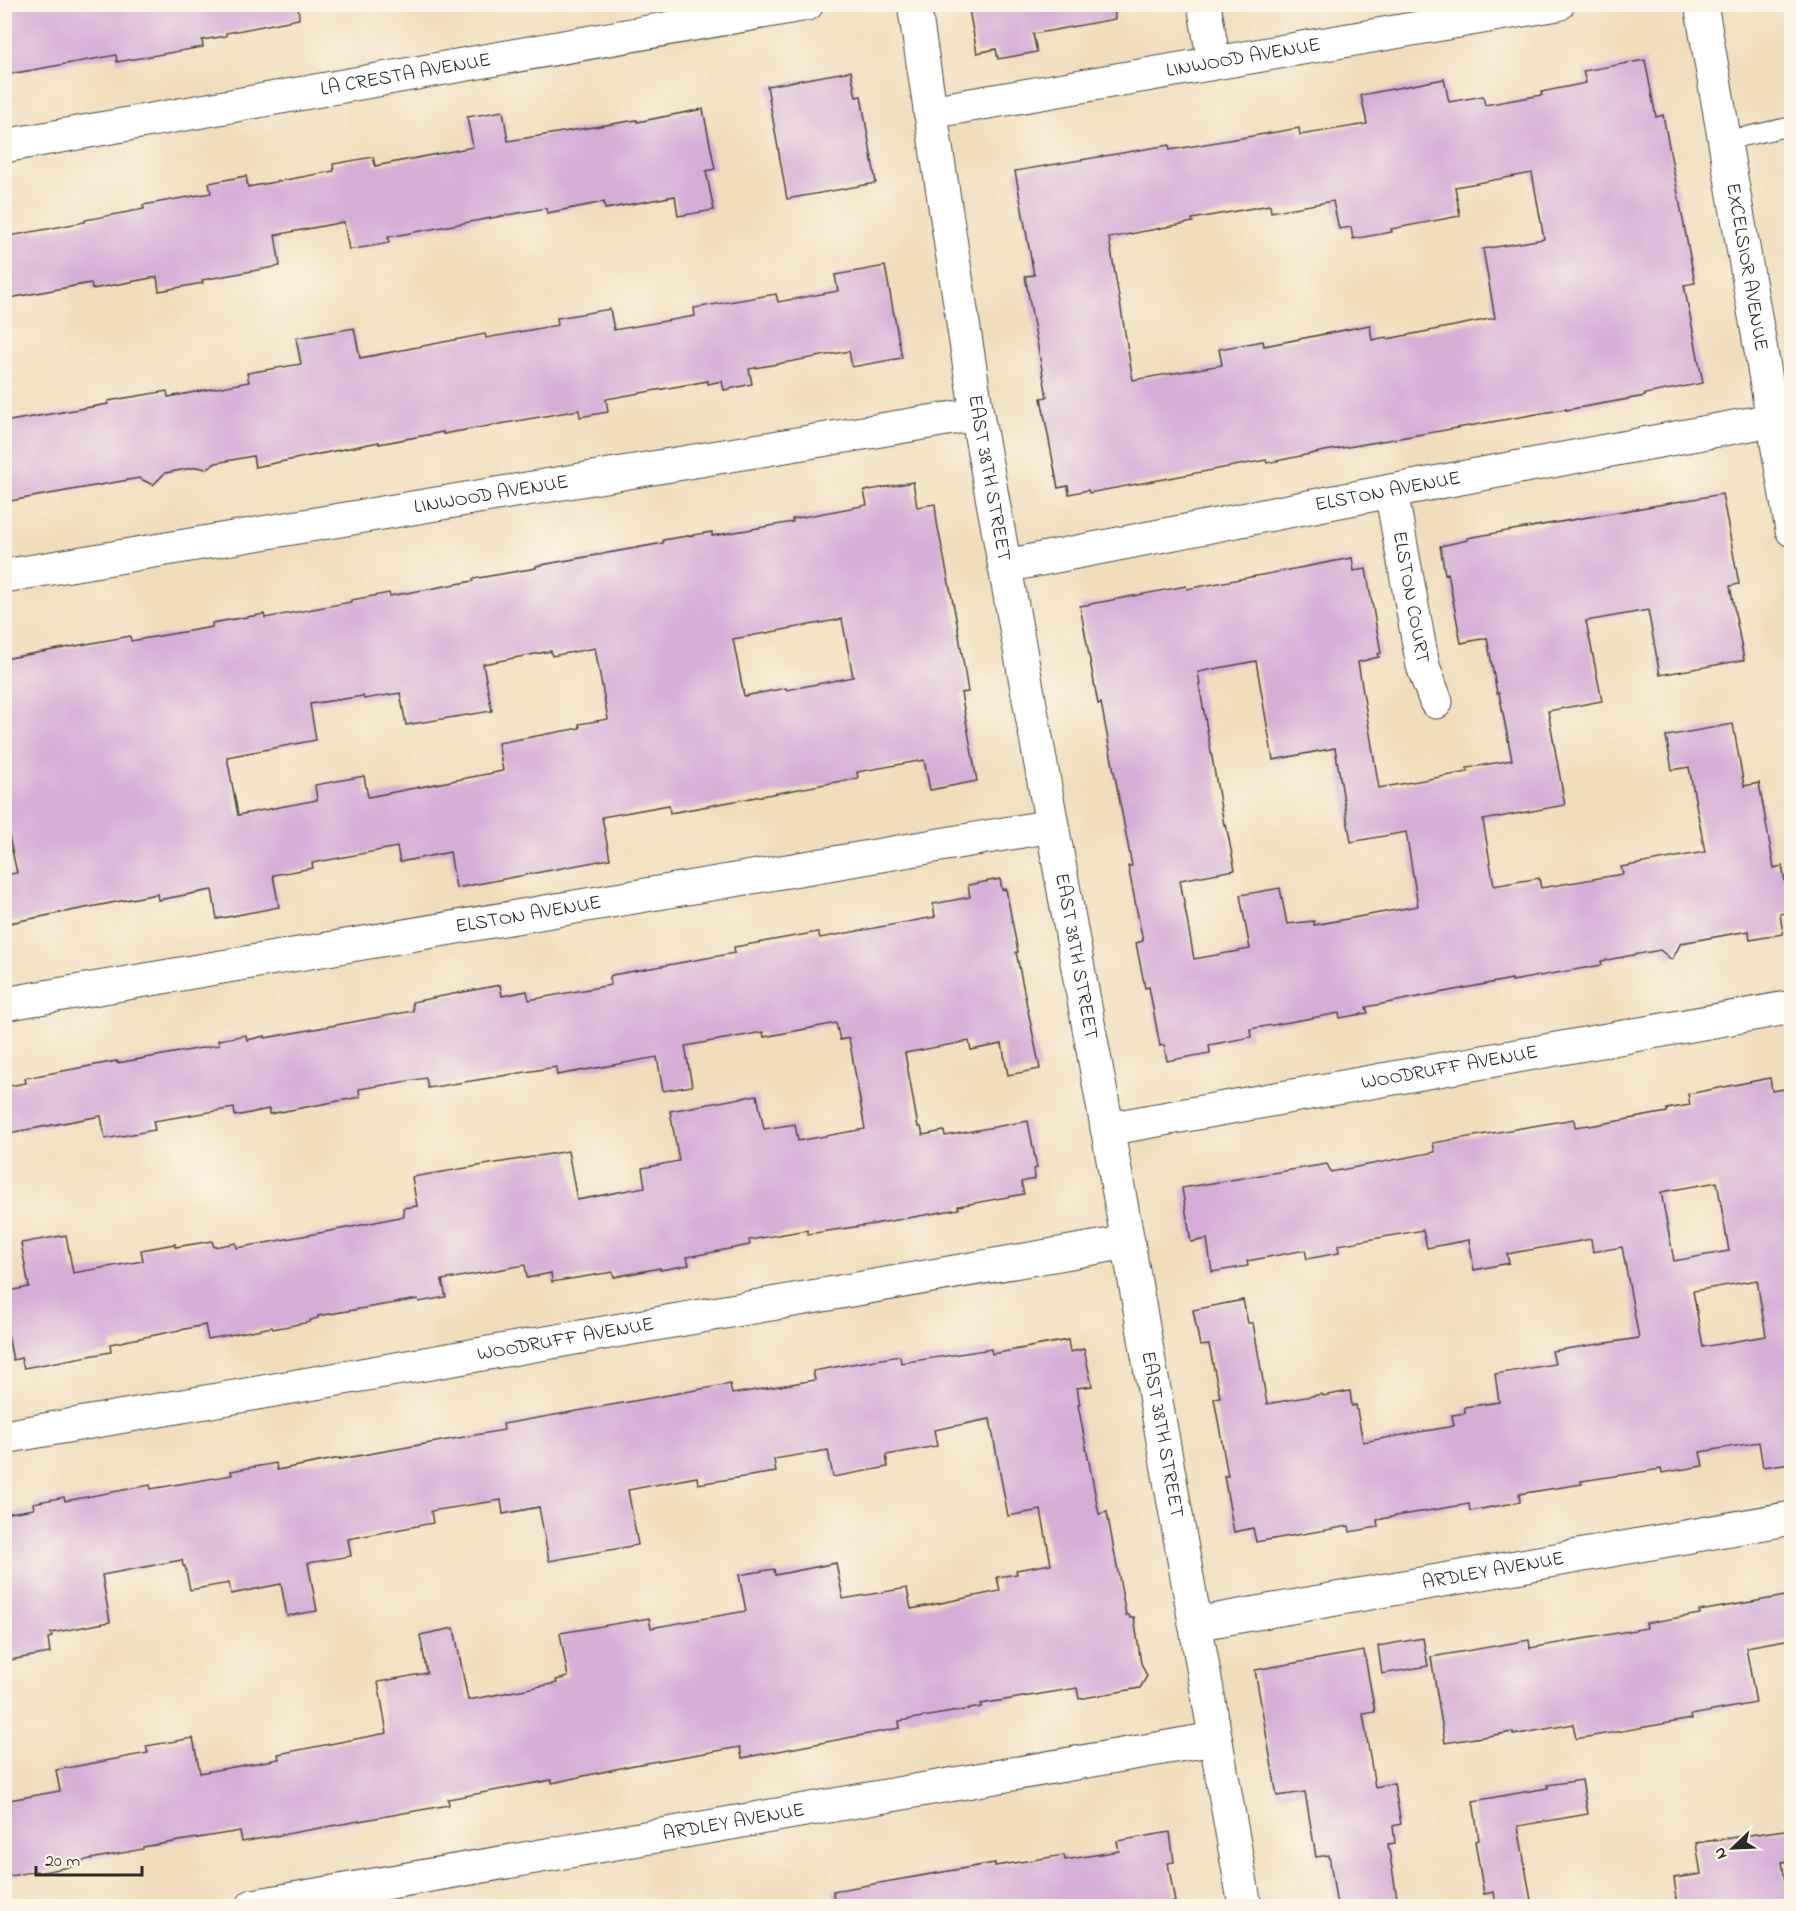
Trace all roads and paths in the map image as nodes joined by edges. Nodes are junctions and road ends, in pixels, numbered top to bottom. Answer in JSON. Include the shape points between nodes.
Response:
{"nodes":[{"id":1,"x":807,"y":4,"type":"edge"},
{"id":2,"x":914,"y":4,"type":"edge"},
{"id":3,"x":1204,"y":4,"type":"edge"},
{"id":4,"x":1558,"y":4,"type":"edge"},
{"id":5,"x":1701,"y":4,"type":"edge"},
{"id":6,"x":1214,"y":63,"type":"junction"},
{"id":7,"x":930,"y":112,"type":"junction"},
{"id":8,"x":1791,"y":126,"type":"edge"},
{"id":9,"x":1724,"y":141,"type":"junction"},
{"id":10,"x":4,"y":146,"type":"edge"},
{"id":11,"x":977,"y":414,"type":"junction"},
{"id":12,"x":1779,"y":425,"type":"edge"},
{"id":13,"x":1391,"y":491,"type":"junction"},
{"id":14,"x":1791,"y":530,"type":"edge"},
{"id":15,"x":1005,"y":566,"type":"junction"},
{"id":16,"x":4,"y":576,"type":"edge"},
{"id":17,"x":1436,"y":702,"type":"dead end"},
{"id":18,"x":1052,"y":826,"type":"junction"},
{"id":19,"x":4,"y":1004,"type":"edge"},
{"id":20,"x":1791,"y":1007,"type":"edge"},
{"id":21,"x":1107,"y":1129,"type":"junction"},
{"id":22,"x":1128,"y":1242,"type":"junction"},
{"id":23,"x":4,"y":1437,"type":"edge"},
{"id":24,"x":1791,"y":1518,"type":"edge"},
{"id":25,"x":1195,"y":1624,"type":"junction"},
{"id":26,"x":1214,"y":1739,"type":"junction"},
{"id":27,"x":253,"y":1906,"type":"edge"},
{"id":28,"x":1245,"y":1906,"type":"edge"}],
"edges":[{"from":1,"to":10,"type":"street","name":"LA CRESTA AVENUE"},
{"from":2,"to":7,"type":"street","name":"EAST 38TH STREET"},
{"from":3,"to":6,"type":"street"},
{"from":4,"to":6,"type":"street","name":"LINWOOD AVENUE"},
{"from":5,"to":9,"type":"street","name":"EXCELSIOR AVENUE"},
{"from":6,"to":7,"type":"street","name":"LINWOOD AVENUE"},
{"from":7,"to":11,"type":"street","name":"EAST 38TH STREET"},
{"from":8,"to":9,"type":"lane"},
{"from":9,"to":12,"type":"street","name":"EXCELSIOR AVENUE"},
{"from":11,"to":15,"type":"street","name":"EAST 38TH STREET"},
{"from":11,"to":16,"type":"street","name":"LINWOOD AVENUE"},
{"from":12,"to":13,"type":"street","name":"ELSTON AVENUE"},
{"from":12,"to":14,"type":"street","name":"EXCELSIOR AVENUE"},
{"from":13,"to":15,"type":"street","name":"ELSTON AVENUE"},
{"from":13,"to":17,"type":"street","name":"ELSTON COURT","via":[[1423,666]]},
{"from":15,"to":18,"type":"street","name":"EAST 38TH STREET"},
{"from":18,"to":19,"type":"street","name":"ELSTON AVENUE"},
{"from":18,"to":21,"type":"street","name":"EAST 38TH STREET"},
{"from":20,"to":21,"type":"street","name":"WOODRUFF AVENUE"},
{"from":21,"to":22,"type":"street","name":"EAST 38TH STREET"},
{"from":22,"to":23,"type":"street","name":"WOODRUFF AVENUE"},
{"from":22,"to":25,"type":"street","name":"EAST 38TH STREET"},
{"from":24,"to":25,"type":"street","name":"ARDLEY AVENUE"},
{"from":25,"to":26,"type":"street","name":"EAST 38TH STREET"},
{"from":26,"to":27,"type":"street","name":"ARDLEY AVENUE"},
{"from":26,"to":28,"type":"street","name":"EAST 38TH STREET"}]}
